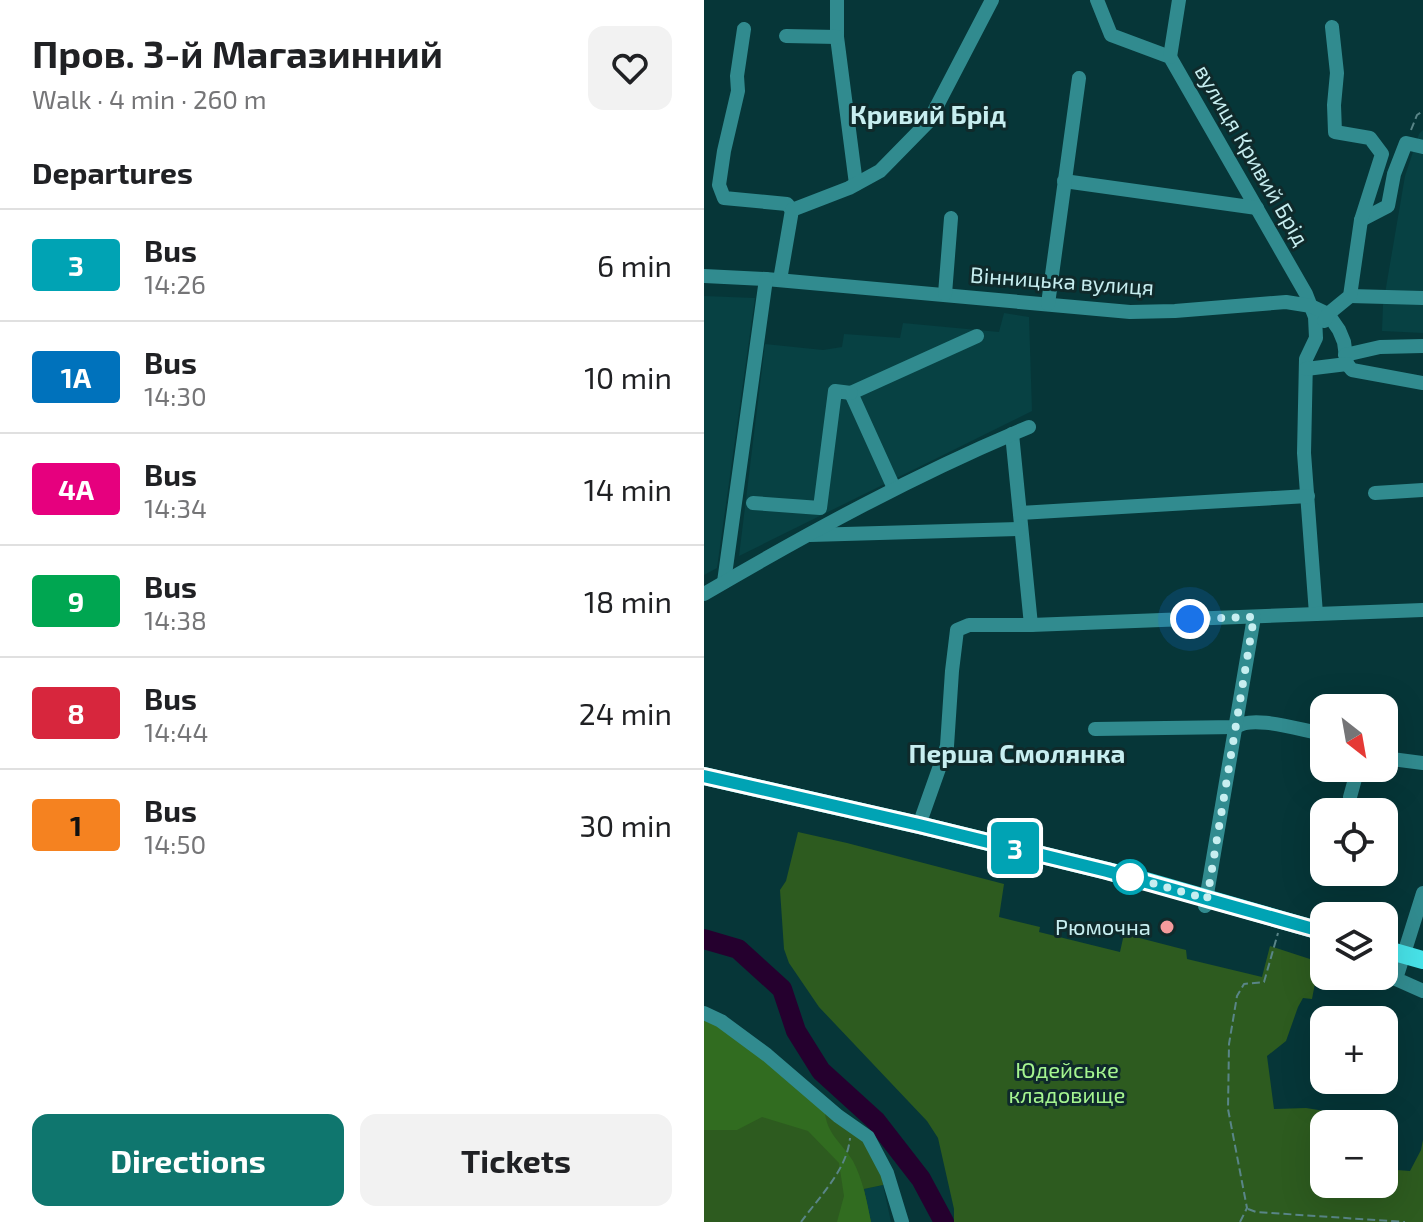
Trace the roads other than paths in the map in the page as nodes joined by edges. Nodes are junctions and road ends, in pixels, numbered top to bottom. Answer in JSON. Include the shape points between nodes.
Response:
{"nodes":[{"id":1,"x":837,"y":0,"type":"edge"},
{"id":2,"x":992,"y":0,"type":"edge"},
{"id":3,"x":1097,"y":0,"type":"edge"},
{"id":4,"x":1179,"y":0,"type":"edge"},
{"id":5,"x":1332,"y":27,"type":"dead end"},
{"id":6,"x":744,"y":29,"type":"dead end"},
{"id":7,"x":786,"y":36,"type":"dead end"},
{"id":8,"x":837,"y":37,"type":"junction"},
{"id":9,"x":1170,"y":57,"type":"junction"},
{"id":10,"x":1079,"y":78,"type":"dead end"},
{"id":11,"x":1423,"y":147,"type":"edge"},
{"id":12,"x":1064,"y":181,"type":"junction"},
{"id":13,"x":856,"y":184,"type":"junction"},
{"id":14,"x":1257,"y":208,"type":"junction"},
{"id":15,"x":792,"y":210,"type":"junction"},
{"id":16,"x":951,"y":218,"type":"dead end"},
{"id":17,"x":1361,"y":220,"type":"junction"},
{"id":18,"x":704,"y":276,"type":"edge"},
{"id":19,"x":773,"y":279,"type":"junction"},
{"id":20,"x":945,"y":294,"type":"junction"},
{"id":21,"x":1350,"y":296,"type":"junction"},
{"id":22,"x":1423,"y":298,"type":"edge"},
{"id":23,"x":1048,"y":304,"type":"junction"},
{"id":24,"x":1311,"y":306,"type":"junction"},
{"id":25,"x":1328,"y":314,"type":"junction"},
{"id":26,"x":977,"y":336,"type":"dead end"},
{"id":27,"x":1316,"y":338,"type":"junction"},
{"id":28,"x":1423,"y":346,"type":"edge"},
{"id":29,"x":1346,"y":359,"type":"junction"},
{"id":30,"x":1306,"y":369,"type":"junction"},
{"id":31,"x":1423,"y":383,"type":"edge"},
{"id":32,"x":851,"y":393,"type":"junction"},
{"id":33,"x":1029,"y":427,"type":"dead end"},
{"id":34,"x":1012,"y":434,"type":"junction"},
{"id":35,"x":894,"y":488,"type":"junction"},
{"id":36,"x":1423,"y":490,"type":"edge"},
{"id":37,"x":1375,"y":493,"type":"dead end"},
{"id":38,"x":1308,"y":496,"type":"junction"},
{"id":39,"x":753,"y":503,"type":"dead end"},
{"id":40,"x":1020,"y":513,"type":"junction"},
{"id":41,"x":1021,"y":529,"type":"junction"},
{"id":42,"x":805,"y":535,"type":"junction"},
{"id":43,"x":724,"y":582,"type":"junction"},
{"id":44,"x":704,"y":594,"type":"edge"},
{"id":45,"x":1423,"y":610,"type":"edge"},
{"id":46,"x":1316,"y":614,"type":"junction"},
{"id":47,"x":1254,"y":617,"type":"junction"},
{"id":48,"x":1031,"y":625,"type":"junction"},
{"id":49,"x":1236,"y":727,"type":"junction"},
{"id":50,"x":1095,"y":729,"type":"dead end"},
{"id":51,"x":1310,"y":731,"type":"edge"},
{"id":52,"x":1398,"y":760,"type":"edge"},
{"id":53,"x":1423,"y":763,"type":"edge"},
{"id":54,"x":704,"y":776,"type":"edge"},
{"id":55,"x":1354,"y":782,"type":"edge"},
{"id":56,"x":704,"y":785,"type":"edge"},
{"id":57,"x":1350,"y":797,"type":"dead end"},
{"id":58,"x":919,"y":825,"type":"junction"},
{"id":59,"x":1423,"y":893,"type":"edge"},
{"id":60,"x":1206,"y":903,"type":"junction"},
{"id":61,"x":1310,"y":929,"type":"edge"},
{"id":62,"x":1310,"y":936,"type":"edge"},
{"id":63,"x":1398,"y":945,"type":"edge"},
{"id":64,"x":1398,"y":956,"type":"edge"},
{"id":65,"x":1398,"y":957,"type":"edge"},
{"id":66,"x":1423,"y":960,"type":"edge"},
{"id":67,"x":1423,"y":967,"type":"edge"},
{"id":68,"x":1398,"y":980,"type":"edge"},
{"id":69,"x":1423,"y":991,"type":"edge"},
{"id":70,"x":704,"y":1013,"type":"edge"},
{"id":71,"x":902,"y":1221,"type":"edge"}],
"edges":[{"from":1,"to":8,"type":"street"},
{"from":2,"to":13,"type":"street","via":[[929,121],[880,171]]},
{"from":3,"to":9,"type":"street","name":"вулиця Кривий Брід","via":[[1111,35]]},
{"from":4,"to":9,"type":"street"},
{"from":5,"to":17,"type":"street","via":[[1335,132],[1370,138],[1382,154]]},
{"from":6,"to":15,"type":"street","via":[[719,185],[724,198],[787,204]]},
{"from":7,"to":8,"type":"street"},
{"from":8,"to":13,"type":"street"},
{"from":9,"to":14,"type":"street","name":"вулиця Кривий Брід"},
{"from":10,"to":12,"type":"street"},
{"from":11,"to":17,"type":"street","via":[[1406,143],[1388,206]]},
{"from":12,"to":14,"type":"street"},
{"from":12,"to":23,"type":"street"},
{"from":13,"to":15,"type":"street"},
{"from":14,"to":24,"type":"street","name":"вулиця Кривий Брід"},
{"from":15,"to":19,"type":"street"},
{"from":16,"to":20,"type":"street"},
{"from":17,"to":21,"type":"street"},
{"from":18,"to":19,"type":"street","name":"Вінницька вулиця"},
{"from":19,"to":20,"type":"street","name":"Вінницька вулиця"},
{"from":19,"to":43,"type":"street"},
{"from":20,"to":23,"type":"street","name":"Вінницька вулиця"},
{"from":21,"to":22,"type":"street"},
{"from":21,"to":25,"type":"street"},
{"from":23,"to":24,"type":"street","name":"Вінницька вулиця","via":[[1130,312],[1286,302]]},
{"from":24,"to":25,"type":"street","name":"Вінницька вулиця"},
{"from":24,"to":27,"type":"street","name":"вулиця Кривий Брід"},
{"from":25,"to":27,"type":"street"},
{"from":25,"to":29,"type":"street","via":[[1344,342]]},
{"from":26,"to":32,"type":"street"},
{"from":27,"to":30,"type":"street","name":"вулиця Кривий Брід"},
{"from":28,"to":29,"type":"street","via":[[1380,347]]},
{"from":29,"to":30,"type":"street"},
{"from":29,"to":31,"type":"street","via":[[1352,370]]},
{"from":30,"to":38,"type":"street","name":"вулиця Кривий Брід"},
{"from":32,"to":35,"type":"street"},
{"from":32,"to":39,"type":"street","via":[[835,391],[820,508]]},
{"from":33,"to":34,"type":"street"},
{"from":34,"to":35,"type":"street"},
{"from":34,"to":40,"type":"street"},
{"from":35,"to":42,"type":"street"},
{"from":36,"to":37,"type":"street"},
{"from":38,"to":40,"type":"street"},
{"from":38,"to":46,"type":"street","name":"вулиця Кривий Брід"},
{"from":40,"to":41,"type":"street"},
{"from":41,"to":42,"type":"street"},
{"from":41,"to":48,"type":"street"},
{"from":42,"to":43,"type":"street"},
{"from":43,"to":44,"type":"street"},
{"from":45,"to":46,"type":"street"},
{"from":46,"to":47,"type":"street"},
{"from":47,"to":48,"type":"street"},
{"from":47,"to":49,"type":"street"},
{"from":48,"to":58,"type":"street","via":[[969,625],[957,630],[947,746]]},
{"from":49,"to":50,"type":"street"},
{"from":49,"to":51,"type":"street","via":[[1263,723]]},
{"from":49,"to":60,"type":"street"},
{"from":52,"to":53,"type":"street"},
{"from":54,"to":58,"type":"main road"},
{"from":55,"to":57,"type":"street"},
{"from":56,"to":60,"type":"main road"},
{"from":58,"to":60,"type":"main road","via":[[1115,873]]},
{"from":59,"to":63,"type":"street"},
{"from":60,"to":61,"type":"main road"},
{"from":60,"to":62,"type":"main road"},
{"from":64,"to":66,"type":"main road"},
{"from":65,"to":67,"type":"main road"},
{"from":68,"to":69,"type":"street"},
{"from":70,"to":71,"type":"street","via":[[767,1055],[868,1137],[887,1173]]}]}
